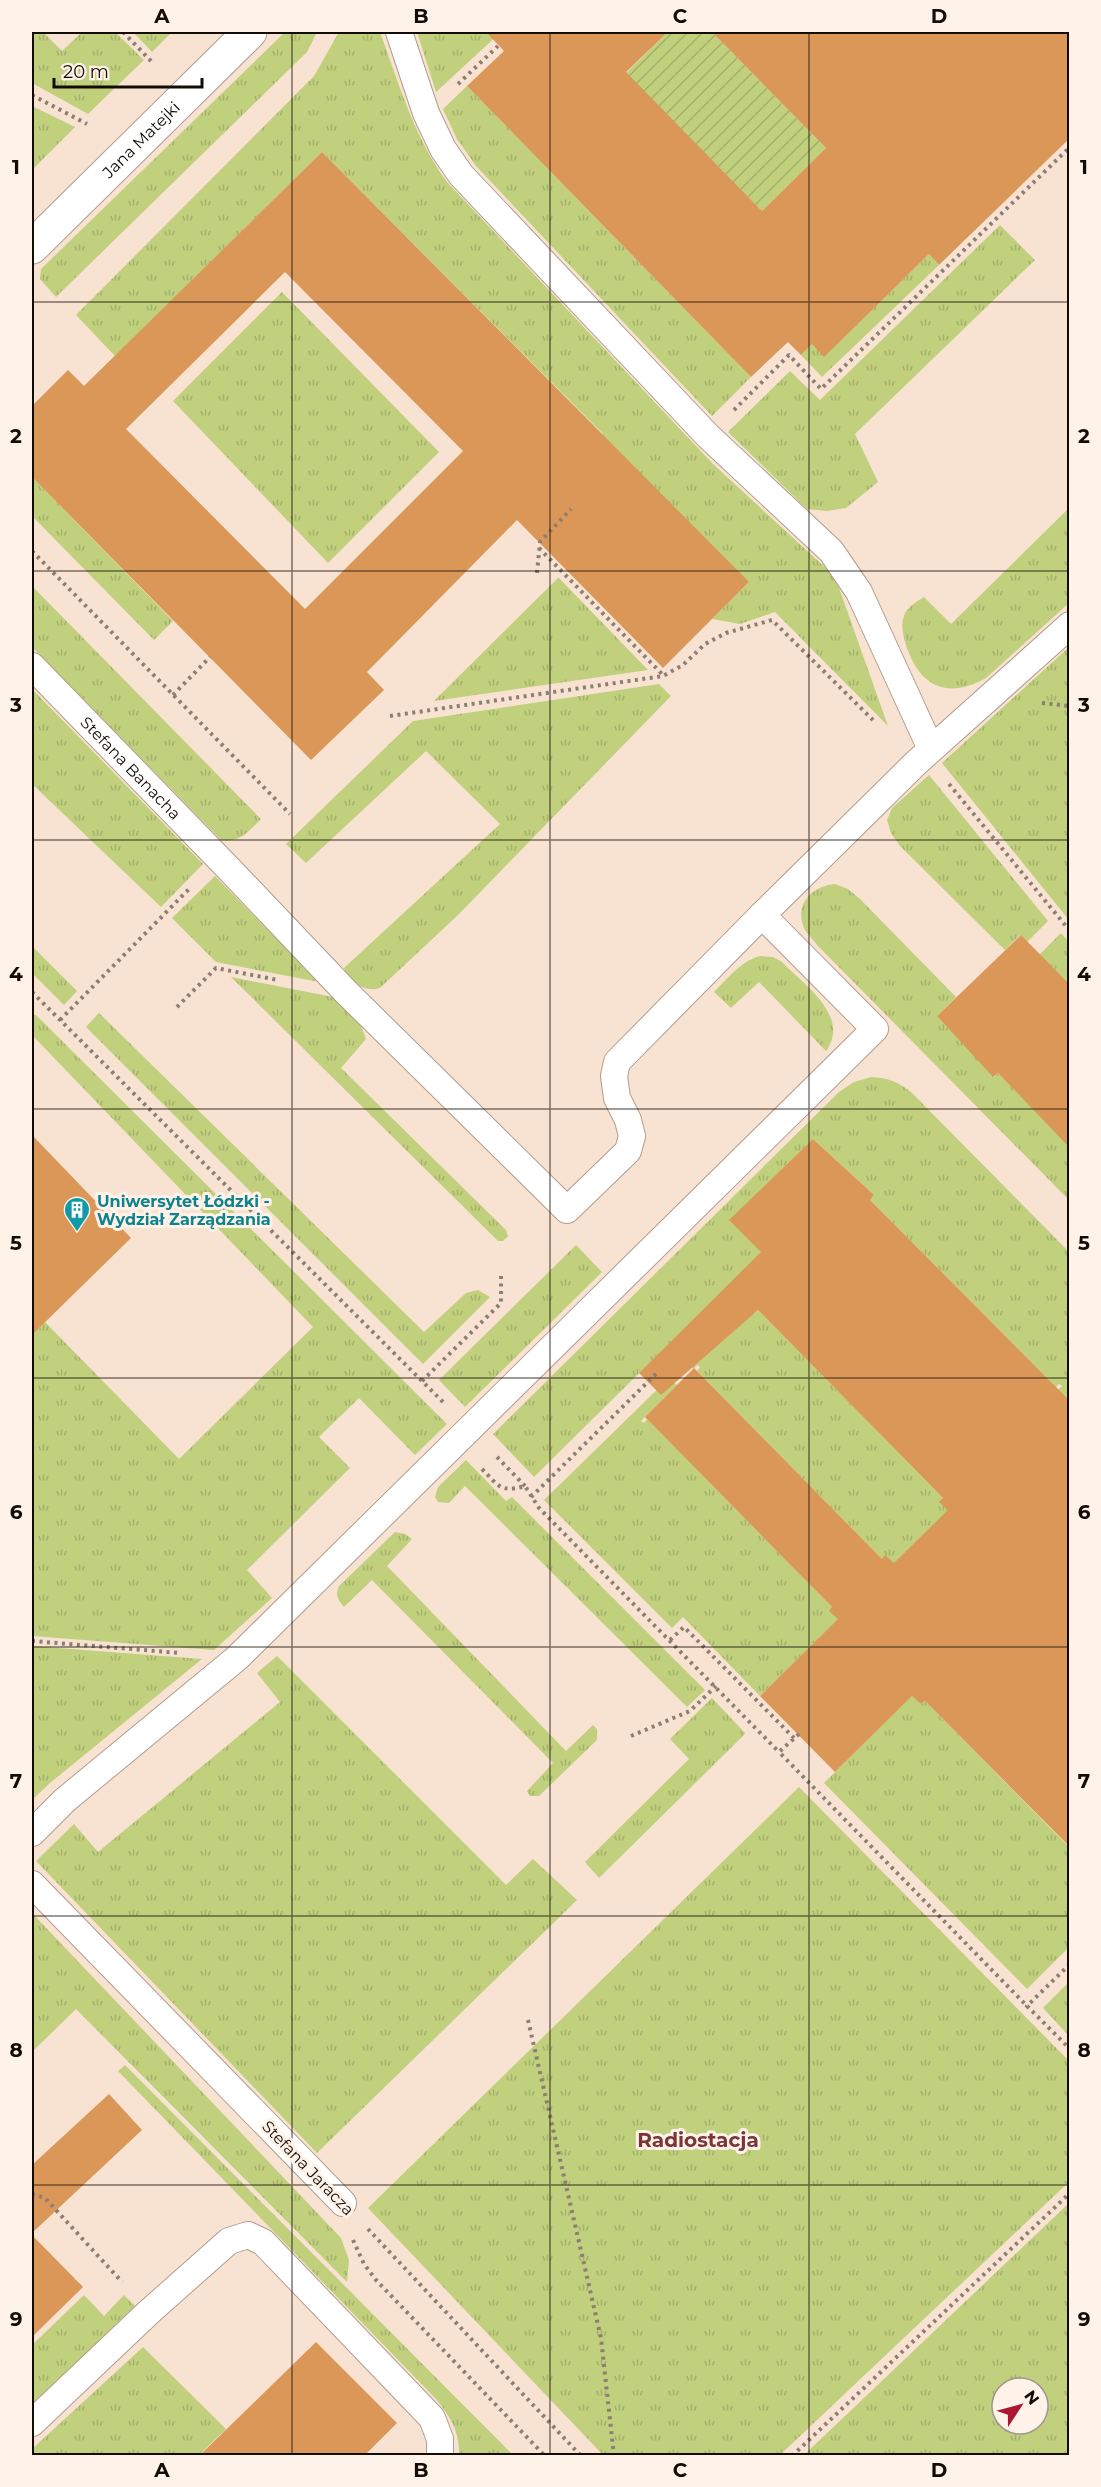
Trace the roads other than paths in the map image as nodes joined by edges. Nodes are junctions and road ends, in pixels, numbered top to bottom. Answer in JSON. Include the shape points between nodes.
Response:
{"nodes":[{"id":1,"x":250,"y":32,"type":"edge"},
{"id":2,"x":399,"y":32,"type":"edge"},
{"id":3,"x":32,"y":247,"type":"edge"},
{"id":4,"x":1070,"y":626,"type":"edge"},
{"id":5,"x":32,"y":666,"type":"edge"},
{"id":6,"x":924,"y":756,"type":"junction"},
{"id":7,"x":762,"y":915,"type":"junction"},
{"id":8,"x":32,"y":1833,"type":"edge"},
{"id":9,"x":32,"y":1884,"type":"edge"},
{"id":10,"x":343,"y":2203,"type":"road end"},
{"id":11,"x":32,"y":2423,"type":"edge"},
{"id":12,"x":440,"y":2456,"type":"edge"}],
"edges":[{"from":1,"to":3,"type":"street","name":"Jana Matejki"},
{"from":2,"to":6,"type":"lane","via":[[426,113],[442,149],[461,175],[708,436],[831,551],[846,570],[859,592]]},
{"from":4,"to":6,"type":"lane"},
{"from":5,"to":7,"type":"lane","name":"Stefana Banacha","via":[[347,993],[567,1210],[628,1151],[632,1136],[617,1098],[617,1062]]},
{"from":6,"to":7,"type":"lane"},
{"from":7,"to":8,"type":"lane","via":[[875,1029],[237,1658],[65,1800]]},
{"from":9,"to":10,"type":"lane","name":"Stefana Jaracza"},
{"from":11,"to":12,"type":"lane","via":[[229,2241],[250,2235],[263,2242],[432,2418],[440,2439]]}]}
